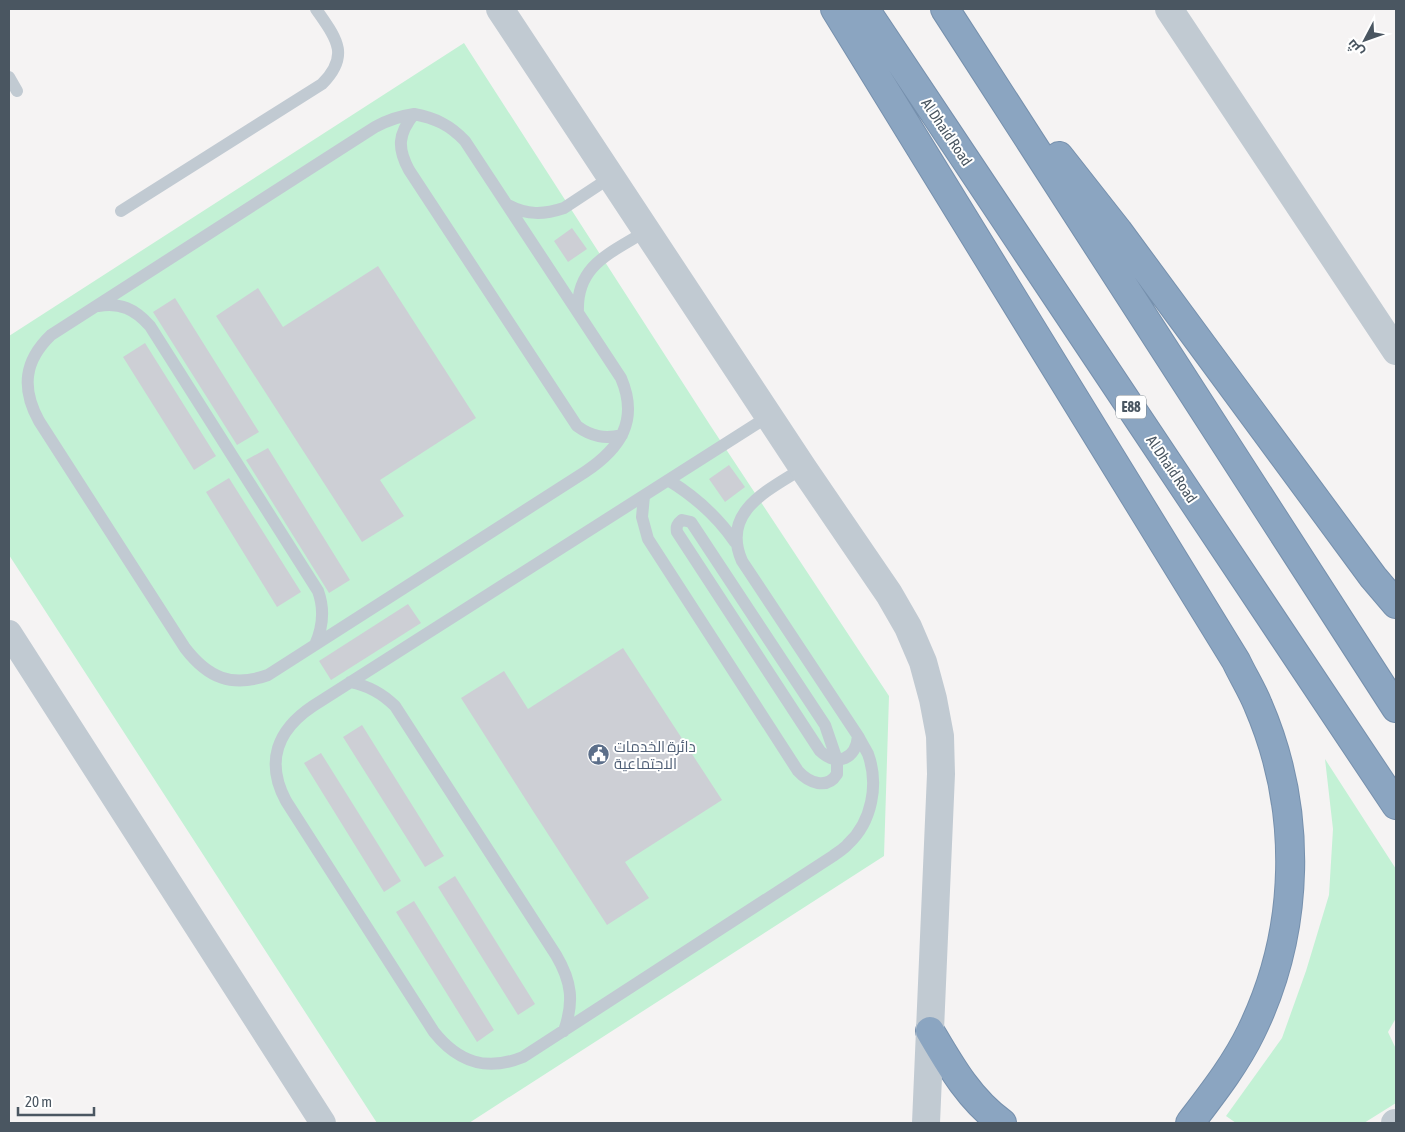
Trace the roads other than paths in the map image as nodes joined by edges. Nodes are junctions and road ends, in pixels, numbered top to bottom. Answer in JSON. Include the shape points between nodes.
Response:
{"nodes":[{"id":1,"x":316,"y":9,"type":"edge"},
{"id":2,"x":500,"y":9,"type":"edge"},
{"id":3,"x":835,"y":9,"type":"edge"},
{"id":4,"x":865,"y":9,"type":"edge"},
{"id":5,"x":1169,"y":9,"type":"edge"},
{"id":6,"x":950,"y":15,"type":"edge"},
{"id":7,"x":9,"y":78,"type":"edge"},
{"id":8,"x":17,"y":90,"type":"dead end"},
{"id":9,"x":414,"y":114,"type":"junction"},
{"id":10,"x":611,"y":177,"type":"junction"},
{"id":11,"x":506,"y":204,"type":"junction"},
{"id":12,"x":121,"y":211,"type":"dead end"},
{"id":13,"x":646,"y":231,"type":"junction"},
{"id":14,"x":95,"y":307,"type":"junction"},
{"id":15,"x":578,"y":312,"type":"junction"},
{"id":16,"x":1396,"y":351,"type":"edge"},
{"id":17,"x":769,"y":416,"type":"junction"},
{"id":18,"x":622,"y":435,"type":"junction"},
{"id":19,"x":803,"y":468,"type":"junction"},
{"id":20,"x":668,"y":480,"type":"junction"},
{"id":21,"x":644,"y":496,"type":"junction"},
{"id":22,"x":735,"y":542,"type":"junction"},
{"id":23,"x":1396,"y":604,"type":"edge"},
{"id":24,"x":9,"y":633,"type":"edge"},
{"id":25,"x":316,"y":645,"type":"junction"},
{"id":26,"x":350,"y":682,"type":"junction"},
{"id":27,"x":1396,"y":708,"type":"edge"},
{"id":28,"x":858,"y":736,"type":"junction"},
{"id":29,"x":837,"y":760,"type":"junction"},
{"id":30,"x":1396,"y":805,"type":"edge"},
{"id":31,"x":564,"y":1030,"type":"junction"},
{"id":32,"x":930,"y":1031,"type":"junction"},
{"id":33,"x":1227,"y":1074,"type":"junction"},
{"id":34,"x":323,"y":1123,"type":"edge"},
{"id":35,"x":926,"y":1123,"type":"edge"},
{"id":36,"x":1002,"y":1123,"type":"edge"},
{"id":37,"x":1172,"y":1123,"type":"edge"},
{"id":38,"x":1190,"y":1123,"type":"edge"}],
"edges":[{"from":1,"to":12,"type":"lane","via":[[338,45],[338,60],[332,74],[322,84]]},
{"from":2,"to":10,"type":"street"},
{"from":3,"to":33,"type":"highway","via":[[1236,661],[1275,750],[1286,797],[1291,845],[1290,894],[1283,942],[1270,988],[1251,1033]]},
{"from":4,"to":30,"type":"highway","name":"Al Dhaid Road","number":"E88"},
{"from":5,"to":16,"type":"street"},
{"from":6,"to":23,"type":"highway","via":[[1118,231]]},
{"from":6,"to":27,"type":"highway"},
{"from":7,"to":8,"type":"lane"},
{"from":9,"to":11,"type":"lane","via":[[436,119],[454,130],[465,141]]},
{"from":9,"to":14,"type":"lane","via":[[387,120],[375,127]]},
{"from":9,"to":18,"type":"lane","via":[[406,124],[400,147],[403,159],[420,186],[577,426],[599,437]]},
{"from":10,"to":11,"type":"lane","via":[[556,211],[530,213]]},
{"from":10,"to":13,"type":"street"},
{"from":11,"to":15,"type":"lane"},
{"from":13,"to":15,"type":"lane","via":[[594,265],[580,287]]},
{"from":13,"to":17,"type":"street"},
{"from":14,"to":25,"type":"lane","via":[[107,304],[132,309],[150,326],[318,591],[322,601],[322,624]]},
{"from":14,"to":25,"type":"lane","via":[[42,344],[30,368],[28,396],[39,421],[185,648],[213,675],[241,682],[268,675]]},
{"from":15,"to":18,"type":"lane","via":[[622,378],[630,406]]},
{"from":17,"to":19,"type":"street"},
{"from":17,"to":20,"type":"lane"},
{"from":18,"to":25,"type":"lane","via":[[606,456],[590,468]]},
{"from":19,"to":22,"type":"lane","via":[[753,501],[739,522]]},
{"from":19,"to":32,"type":"street","via":[[908,627],[933,699],[940,736],[941,774]]},
{"from":20,"to":21,"type":"lane"},
{"from":20,"to":22,"type":"lane","via":[[699,500]]},
{"from":21,"to":26,"type":"lane"},
{"from":21,"to":29,"type":"lane","via":[[642,517],[648,538],[794,765],[810,781],[824,783],[837,774]]},
{"from":22,"to":28,"type":"lane","via":[[742,561]]},
{"from":24,"to":34,"type":"street"},
{"from":26,"to":31,"type":"lane","via":[[376,690],[395,706],[556,955],[569,984],[571,1000]]},
{"from":26,"to":31,"type":"lane","via":[[300,715],[281,739],[276,754],[276,771],[278,787],[286,801],[445,1046],[476,1063],[511,1062]]},
{"from":28,"to":29,"type":"lane","via":[[850,755]]},
{"from":28,"to":31,"type":"lane","via":[[868,754],[873,792],[861,829],[848,844]]},
{"from":29,"to":29,"type":"lane","via":[[818,714],[691,522],[682,520],[676,527],[677,532],[816,746],[825,756]]},
{"from":32,"to":35,"type":"street"},
{"from":32,"to":36,"type":"highway","via":[[976,1101]]},
{"from":33,"to":37,"type":"highway","via":[[1186,1114]]},
{"from":33,"to":38,"type":"highway"}]}
